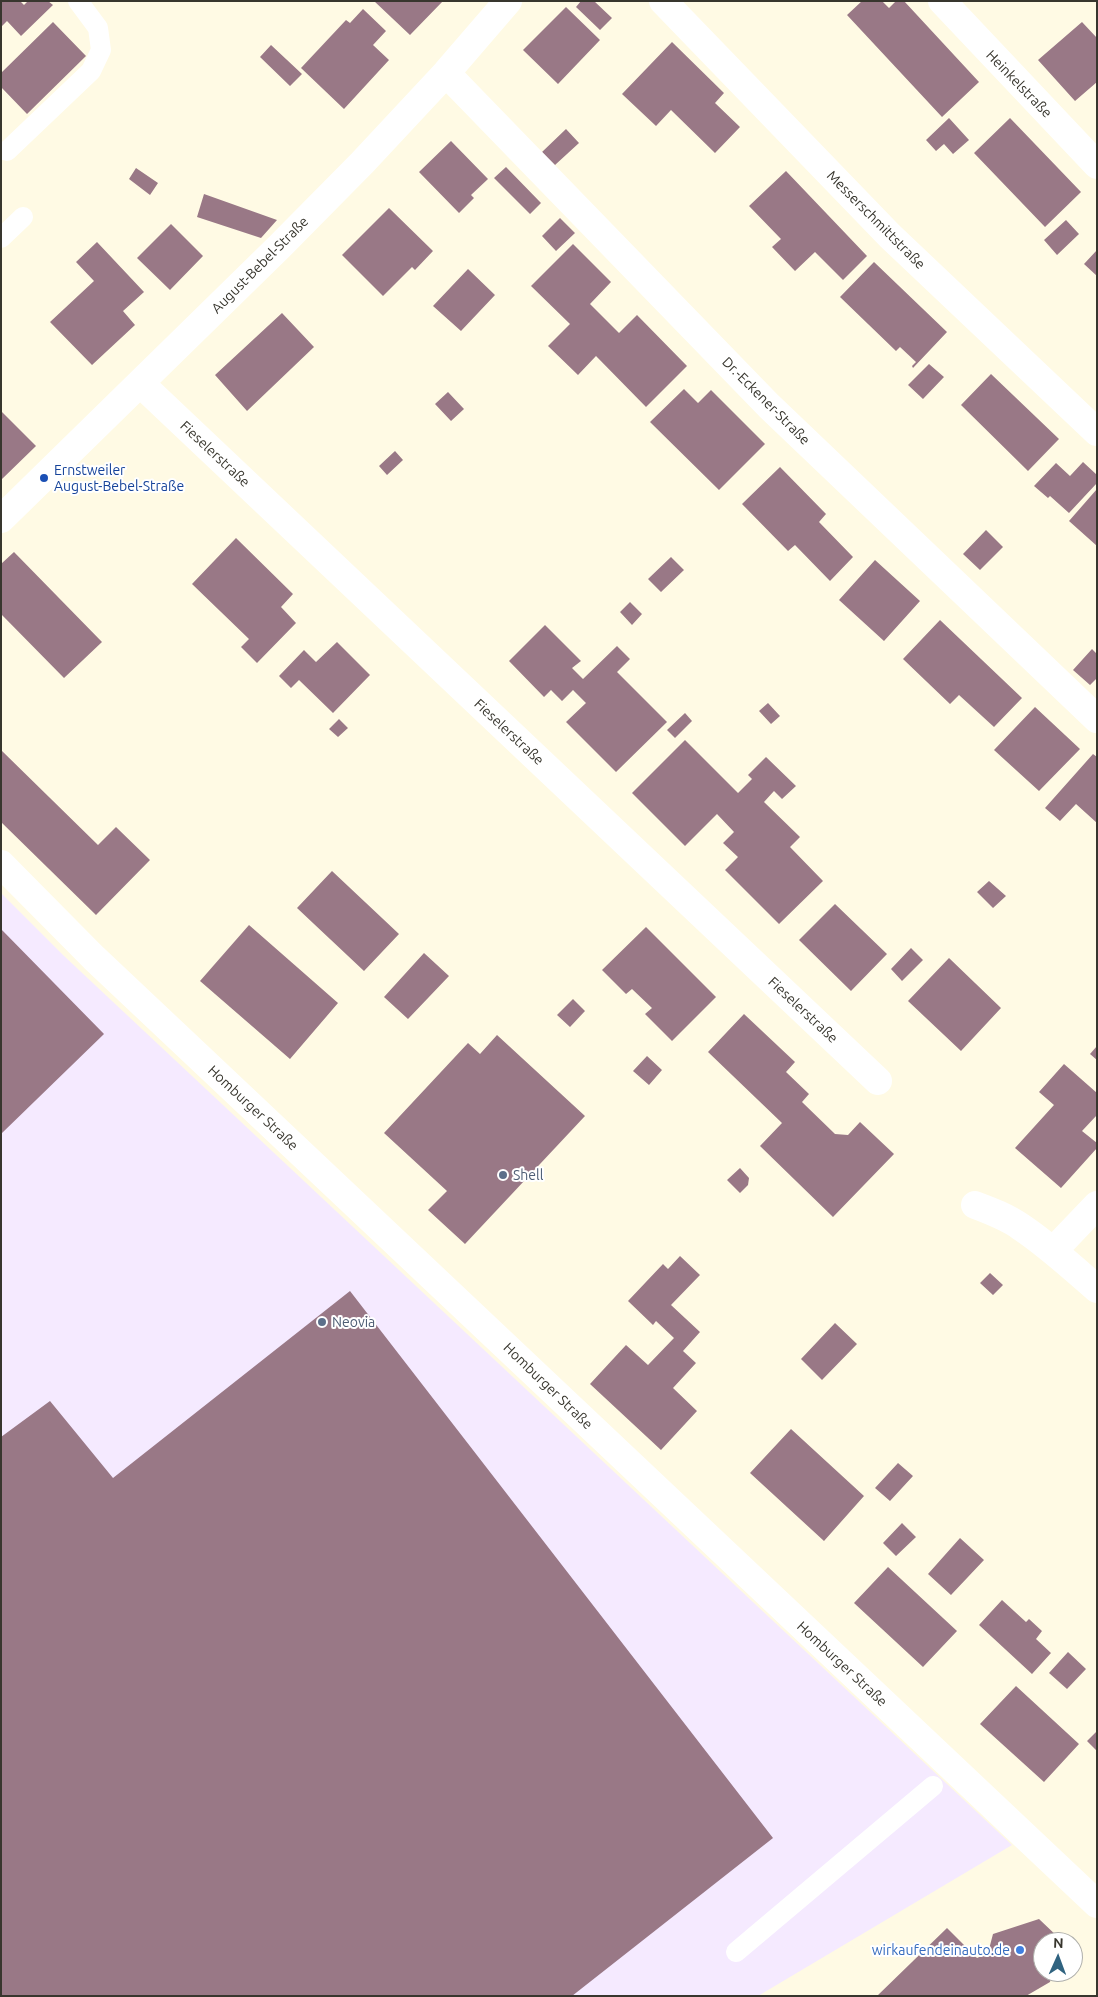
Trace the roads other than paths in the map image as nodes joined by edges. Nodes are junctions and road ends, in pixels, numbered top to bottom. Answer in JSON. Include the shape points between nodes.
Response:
{"nodes":[{"id":1,"x":78,"y":1,"type":"edge"},
{"id":2,"x":508,"y":1,"type":"edge"},
{"id":3,"x":663,"y":1,"type":"edge"},
{"id":4,"x":942,"y":1,"type":"edge"},
{"id":5,"x":446,"y":73,"type":"junction"},
{"id":6,"x":8,"y":151,"type":"dead end"},
{"id":7,"x":1097,"y":165,"type":"edge"},
{"id":8,"x":23,"y":217,"type":"dead end"},
{"id":9,"x":1,"y":238,"type":"edge"},
{"id":10,"x":140,"y":383,"type":"junction"},
{"id":11,"x":1097,"y":432,"type":"edge"},
{"id":12,"x":1,"y":519,"type":"edge"},
{"id":13,"x":1097,"y":719,"type":"edge"},
{"id":14,"x":1,"y":864,"type":"edge"},
{"id":15,"x":878,"y":1081,"type":"dead end"},
{"id":16,"x":975,"y":1205,"type":"dead end"},
{"id":17,"x":1097,"y":1205,"type":"edge"},
{"id":18,"x":1054,"y":1251,"type":"junction"},
{"id":19,"x":1097,"y":1289,"type":"edge"},
{"id":20,"x":933,"y":1786,"type":"dead end"},
{"id":21,"x":1097,"y":1904,"type":"edge"},
{"id":22,"x":736,"y":1952,"type":"dead end"}],
"edges":[{"from":1,"to":6,"type":"lane","via":[[98,28],[101,50],[91,71]]},
{"from":2,"to":5,"type":"street","name":"August-Bebel-Straße"},
{"from":3,"to":11,"type":"street","name":"Messerschmittstraße","via":[[890,236]]},
{"from":4,"to":7,"type":"street","name":"Heinkelstraße"},
{"from":5,"to":10,"type":"street","name":"August-Bebel-Straße","via":[[362,163]]},
{"from":5,"to":13,"type":"street","name":"Dr.-Eckener-Straße","via":[[769,406]]},
{"from":8,"to":9,"type":"lane"},
{"from":10,"to":12,"type":"street","name":"August-Bebel-Straße"},
{"from":10,"to":15,"type":"street","name":"Fieselerstraße"},
{"from":14,"to":21,"type":"street","name":"Homburger Straße","via":[[94,958]]},
{"from":16,"to":18,"type":"street","via":[[1021,1226]]},
{"from":17,"to":18,"type":"street"},
{"from":18,"to":19,"type":"street"},
{"from":20,"to":22,"type":"lane"}]}
